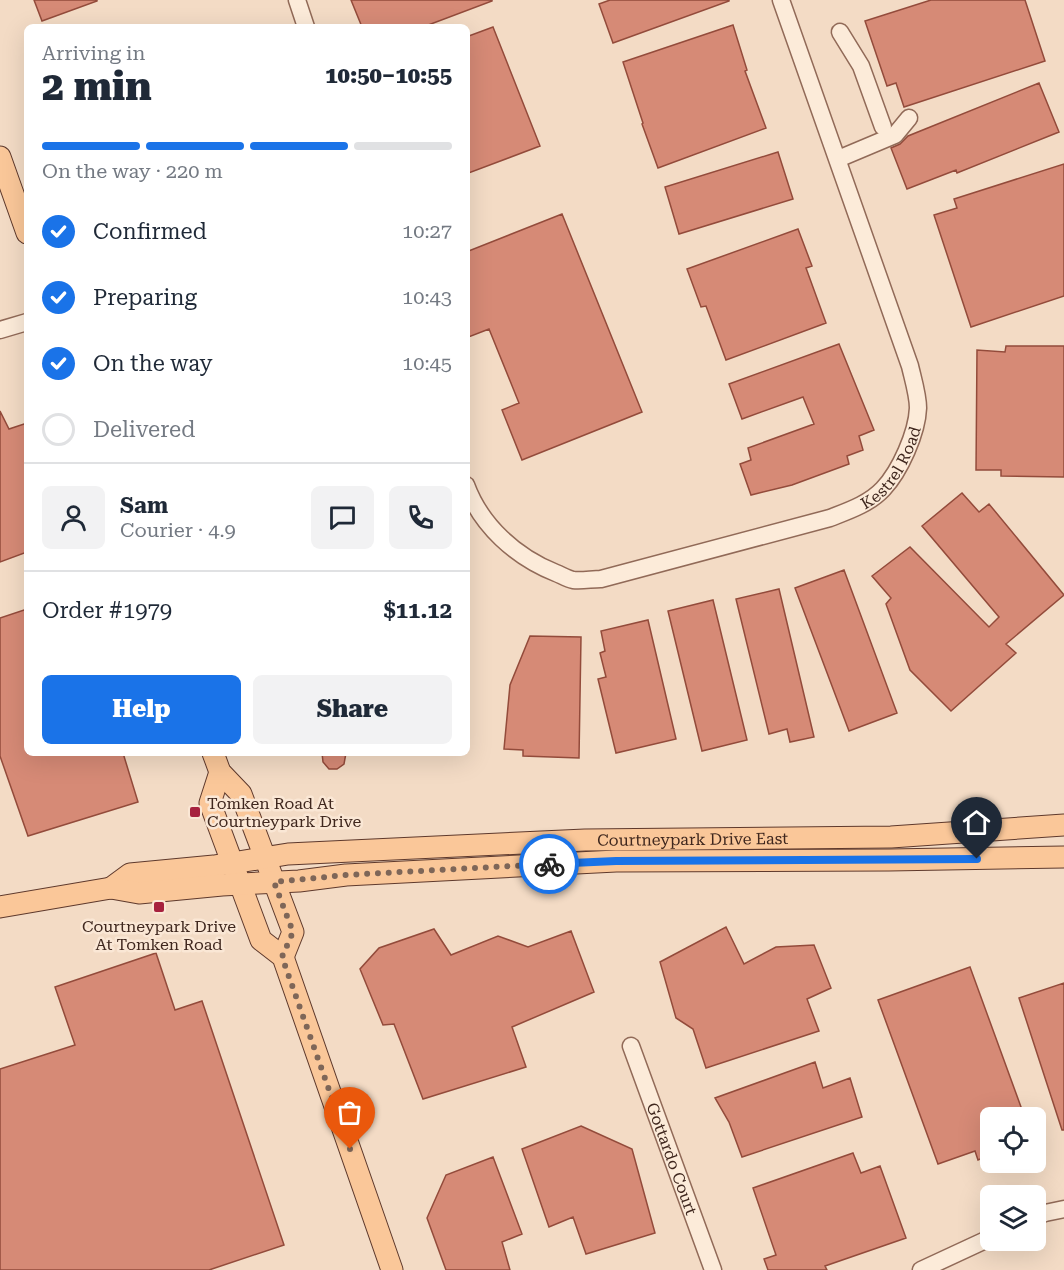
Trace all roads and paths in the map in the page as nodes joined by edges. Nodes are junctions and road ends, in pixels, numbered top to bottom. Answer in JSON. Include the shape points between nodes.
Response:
{"nodes":[{"id":1,"x":297,"y":0,"type":"edge"},
{"id":2,"x":781,"y":0,"type":"edge"},
{"id":3,"x":305,"y":24,"type":"edge"},
{"id":4,"x":840,"y":32,"type":"dead end"},
{"id":5,"x":909,"y":118,"type":"dead end"},
{"id":6,"x":884,"y":127,"type":"dead end"},
{"id":7,"x":0,"y":157,"type":"edge"},
{"id":8,"x":838,"y":159,"type":"junction"},
{"id":9,"x":24,"y":225,"type":"edge"},
{"id":10,"x":24,"y":323,"type":"edge"},
{"id":11,"x":0,"y":330,"type":"edge"},
{"id":12,"x":470,"y":495,"type":"edge"},
{"id":13,"x":217,"y":762,"type":"edge"},
{"id":14,"x":1064,"y":825,"type":"edge"},
{"id":15,"x":1064,"y":857,"type":"edge"},
{"id":16,"x":265,"y":858,"type":"junction"},
{"id":17,"x":232,"y":863,"type":"junction"},
{"id":18,"x":274,"y":882,"type":"junction"},
{"id":19,"x":240,"y":884,"type":"junction"},
{"id":20,"x":111,"y":888,"type":"junction"},
{"id":21,"x":0,"y":907,"type":"edge"},
{"id":22,"x":282,"y":957,"type":"junction"},
{"id":23,"x":632,"y":1046,"type":"dead end"},
{"id":24,"x":1064,"y":1209,"type":"edge"},
{"id":25,"x":1046,"y":1213,"type":"edge"},
{"id":26,"x":980,"y":1243,"type":"edge"},
{"id":27,"x":392,"y":1270,"type":"edge"},
{"id":28,"x":713,"y":1270,"type":"edge"},
{"id":29,"x":921,"y":1270,"type":"edge"}],
"edges":[{"from":1,"to":3,"type":"street"},
{"from":2,"to":8,"type":"street","name":"Kestrel Road"},
{"from":4,"to":6,"type":"street","via":[[861,66]]},
{"from":5,"to":8,"type":"street","via":[[895,135]]},
{"from":7,"to":9,"type":"main road"},
{"from":8,"to":12,"type":"street","name":"Kestrel Road","via":[[910,366],[918,407],[912,439],[883,490],[859,507],[830,518],[601,579],[572,580],[520,554],[494,531]]},
{"from":10,"to":11,"type":"street"},
{"from":13,"to":16,"type":"main road","via":[[241,794]]},
{"from":13,"to":17,"type":"main road","via":[[210,803]]},
{"from":14,"to":16,"type":"main road","name":"Courtneypark Drive East","via":[[891,837],[585,840]]},
{"from":15,"to":18,"type":"main road","name":"Courtneypark Drive East","via":[[616,861]]},
{"from":16,"to":17,"type":"main road","name":"Courtneypark Drive East"},
{"from":16,"to":18,"type":"main road"},
{"from":17,"to":19,"type":"main road"},
{"from":17,"to":20,"type":"main road","name":"Courtneypark Drive East","via":[[130,874]]},
{"from":18,"to":19,"type":"main road","name":"Courtneypark Drive East"},
{"from":18,"to":22,"type":"main road","via":[[293,932]]},
{"from":19,"to":20,"type":"main road","name":"Courtneypark Drive East","via":[[139,893]]},
{"from":19,"to":22,"type":"main road","via":[[261,940]]},
{"from":20,"to":21,"type":"main road","name":"Courtneypark Drive East"},
{"from":22,"to":27,"type":"main road"},
{"from":23,"to":28,"type":"street","name":"Gottardo Court"},
{"from":24,"to":25,"type":"street"},
{"from":26,"to":29,"type":"street"}]}
